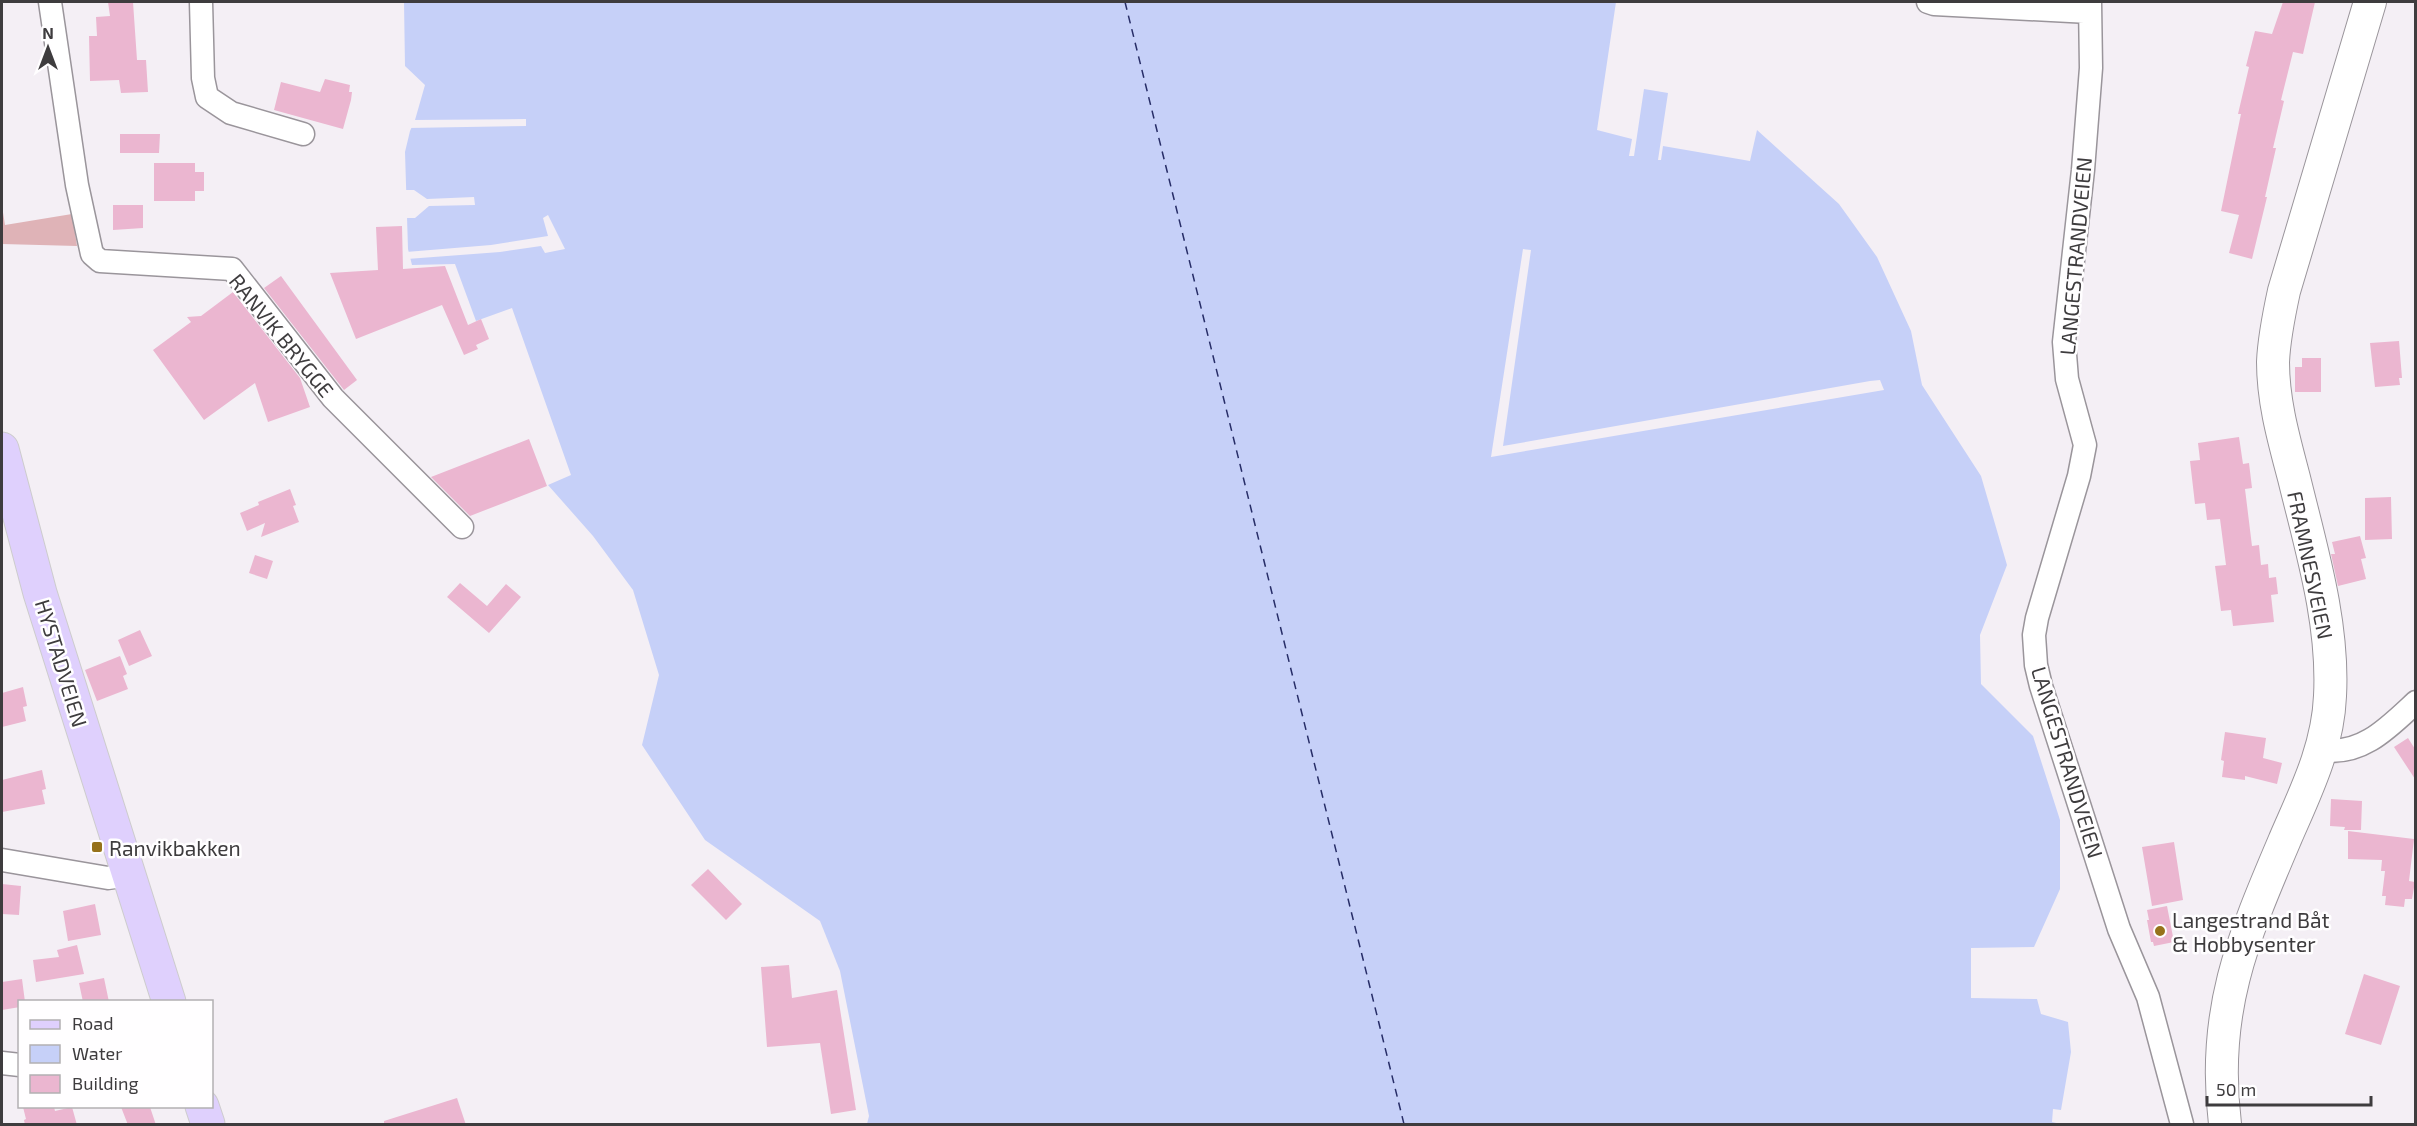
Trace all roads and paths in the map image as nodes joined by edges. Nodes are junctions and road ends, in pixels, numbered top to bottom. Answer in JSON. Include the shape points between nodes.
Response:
{"nodes":[{"id":1,"x":50,"y":2,"type":"edge"},
{"id":2,"x":201,"y":2,"type":"edge"},
{"id":3,"x":1928,"y":2,"type":"edge"},
{"id":4,"x":2370,"y":2,"type":"edge"},
{"id":5,"x":2089,"y":7,"type":"edge"},
{"id":6,"x":303,"y":134,"type":"dead end"},
{"id":7,"x":2,"y":449,"type":"edge"},
{"id":8,"x":462,"y":527,"type":"dead end"},
{"id":9,"x":2415,"y":702,"type":"edge"},
{"id":10,"x":2323,"y":750,"type":"junction"},
{"id":11,"x":2,"y":860,"type":"edge"},
{"id":12,"x":129,"y":875,"type":"junction"},
{"id":13,"x":169,"y":1000,"type":"edge"},
{"id":14,"x":2,"y":1063,"type":"edge"},
{"id":15,"x":18,"y":1065,"type":"edge"},
{"id":16,"x":202,"y":1108,"type":"edge"},
{"id":17,"x":208,"y":1125,"type":"edge"},
{"id":18,"x":2182,"y":1125,"type":"edge"},
{"id":19,"x":2225,"y":1125,"type":"edge"}],
"edges":[{"from":1,"to":8,"type":"street","name":"RANVIK BRYGGE","via":[[77,185],[92,254],[100,261],[232,269],[333,398]]},
{"from":2,"to":6,"type":"street","via":[[207,97],[231,113]]},
{"from":3,"to":5,"type":"street"},
{"from":4,"to":10,"type":"main road","name":"FRAMNESVEIEN","via":[[2284,291],[2273,362],[2281,431],[2327,627],[2330,697]]},
{"from":5,"to":18,"type":"street","name":"LANGESTRANDVEIEN","via":[[2091,68],[2064,342],[2067,379],[2085,445],[2037,618],[2036,664],[2119,929],[2148,997]]},
{"from":7,"to":12,"type":"main road","name":"HYSTADVEIEN","via":[[40,593]]},
{"from":9,"to":10,"type":"street","via":[[2385,730],[2353,749]]},
{"from":10,"to":19,"type":"main road","name":"FRAMNESVEIEN","via":[[2243,940],[2232,977],[2222,1045]]},
{"from":11,"to":12,"type":"street","via":[[108,878]]},
{"from":12,"to":13,"type":"main road","name":"HYSTADVEIEN"},
{"from":14,"to":15,"type":"street"},
{"from":16,"to":17,"type":"main road"}]}
